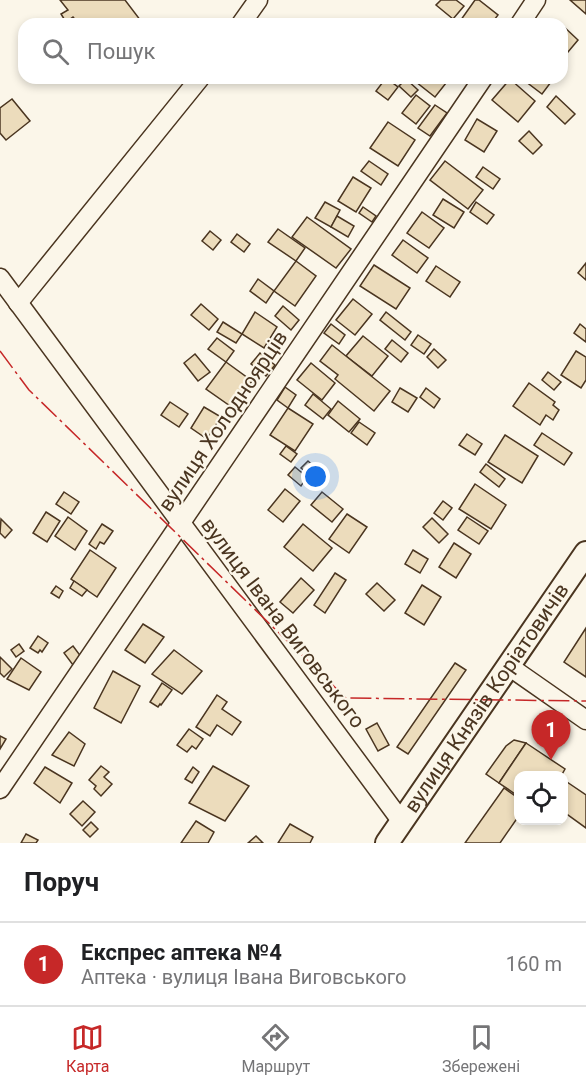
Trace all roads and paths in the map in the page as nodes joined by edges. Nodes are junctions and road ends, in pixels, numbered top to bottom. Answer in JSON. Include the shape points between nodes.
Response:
{"nodes":[{"id":1,"x":258,"y":0,"type":"edge"},
{"id":2,"x":536,"y":0,"type":"edge"},
{"id":3,"x":245,"y":18,"type":"edge"},
{"id":4,"x":524,"y":18,"type":"edge"},
{"id":5,"x":196,"y":84,"type":"edge"},
{"id":6,"x":479,"y":84,"type":"edge"},
{"id":7,"x":0,"y":278,"type":"edge"},
{"id":8,"x":10,"y":300,"type":"edge"},
{"id":9,"x":181,"y":523,"type":"junction"},
{"id":10,"x":586,"y":553,"type":"edge"},
{"id":11,"x":510,"y":667,"type":"junction"},
{"id":12,"x":586,"y":720,"type":"edge"},
{"id":13,"x":0,"y":789,"type":"edge"},
{"id":14,"x":402,"y":822,"type":"junction"},
{"id":15,"x":387,"y":843,"type":"edge"}],
"edges":[{"from":1,"to":3,"type":"street"},
{"from":2,"to":4,"type":"street"},
{"from":5,"to":8,"type":"street"},
{"from":6,"to":9,"type":"street","name":"вулиця Холодноярців"},
{"from":7,"to":8,"type":"street","name":"вулиця Івана Виговського"},
{"from":8,"to":9,"type":"street","name":"вулиця Івана Виговського"},
{"from":9,"to":13,"type":"street","name":"вулиця Холодноярців"},
{"from":9,"to":14,"type":"street","name":"вулиця Івана Виговського"},
{"from":10,"to":11,"type":"main road","name":"вулиця Князів Коріатовичів"},
{"from":11,"to":12,"type":"street"},
{"from":11,"to":14,"type":"main road","name":"вулиця Князів Коріатовичів"},
{"from":14,"to":15,"type":"main road","name":"вулиця Князів Коріатовичів"}]}
